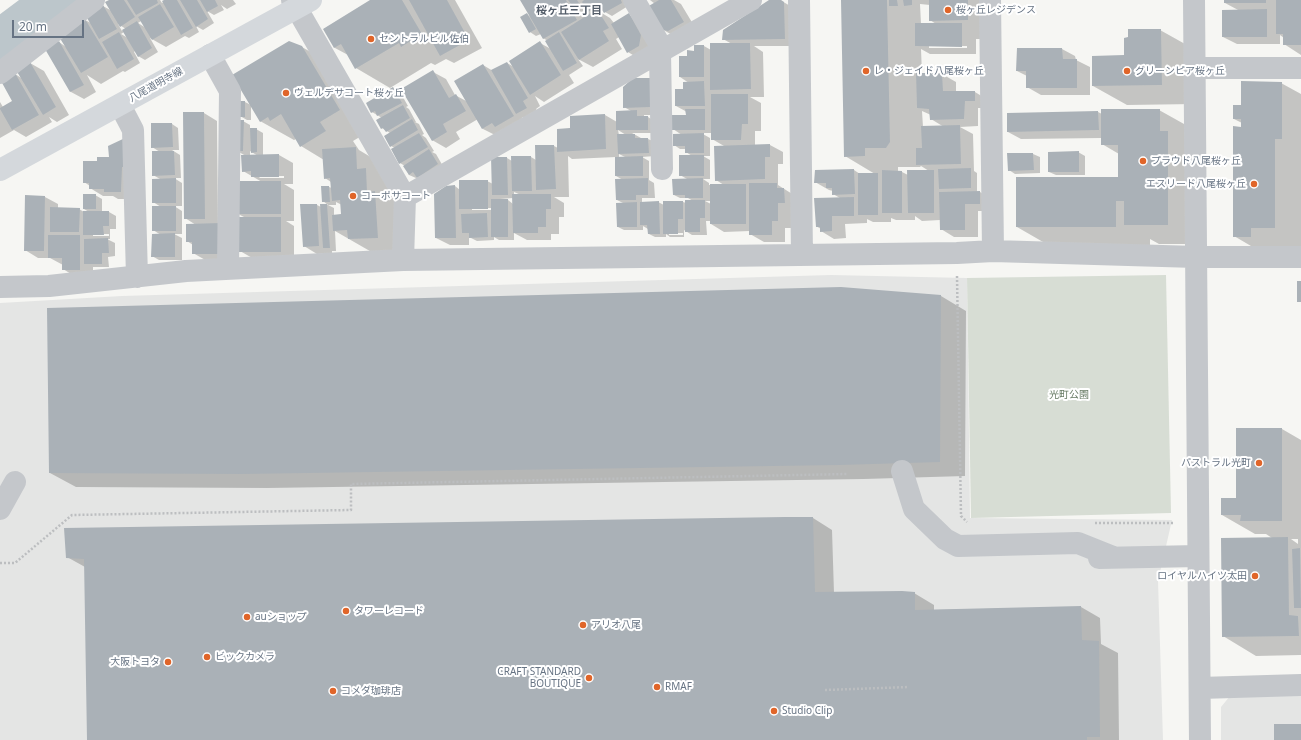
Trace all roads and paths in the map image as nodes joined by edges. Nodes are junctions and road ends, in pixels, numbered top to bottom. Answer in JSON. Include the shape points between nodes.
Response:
{"nodes":[{"id":1,"x":94,"y":0,"type":"edge"},
{"id":2,"x":634,"y":0,"type":"edge"},
{"id":3,"x":751,"y":0,"type":"edge"},
{"id":4,"x":799,"y":0,"type":"edge"},
{"id":5,"x":990,"y":0,"type":"edge"},
{"id":6,"x":1194,"y":0,"type":"edge"},
{"id":7,"x":300,"y":3,"type":"edge"},
{"id":8,"x":661,"y":51,"type":"junction"},
{"id":9,"x":210,"y":56,"type":"junction"},
{"id":10,"x":1195,"y":68,"type":"junction"},
{"id":11,"x":1301,"y":68,"type":"edge"},
{"id":12,"x":0,"y":73,"type":"edge"},
{"id":13,"x":120,"y":105,"type":"junction"},
{"id":14,"x":662,"y":169,"type":"dead end"},
{"id":15,"x":0,"y":170,"type":"edge"},
{"id":16,"x":405,"y":197,"type":"junction"},
{"id":17,"x":993,"y":251,"type":"junction"},
{"id":18,"x":957,"y":253,"type":"junction"},
{"id":19,"x":802,"y":255,"type":"junction"},
{"id":20,"x":1196,"y":257,"type":"junction"},
{"id":21,"x":1301,"y":257,"type":"edge"},
{"id":22,"x":403,"y":260,"type":"junction"},
{"id":23,"x":228,"y":269,"type":"junction"},
{"id":24,"x":137,"y":277,"type":"junction"},
{"id":25,"x":0,"y":287,"type":"edge"},
{"id":26,"x":902,"y":471,"type":"dead end"},
{"id":27,"x":848,"y":474,"type":"dead end"},
{"id":28,"x":15,"y":482,"type":"dead end"},
{"id":29,"x":0,"y":509,"type":"edge"},
{"id":30,"x":1093,"y":523,"type":"dead end"},
{"id":31,"x":1178,"y":523,"type":"dead end"},
{"id":32,"x":970,"y":524,"type":"dead end"},
{"id":33,"x":1198,"y":556,"type":"junction"},
{"id":34,"x":1113,"y":557,"type":"junction"},
{"id":35,"x":1054,"y":559,"type":"dead end"},
{"id":36,"x":0,"y":563,"type":"edge"},
{"id":37,"x":1301,"y":686,"type":"edge"},
{"id":38,"x":909,"y":687,"type":"dead end"},
{"id":39,"x":1200,"y":688,"type":"junction"},
{"id":40,"x":825,"y":690,"type":"dead end"},
{"id":41,"x":1200,"y":740,"type":"edge"}],
"edges":[{"from":1,"to":12,"type":"street"},
{"from":2,"to":8,"type":"street"},
{"from":3,"to":8,"type":"street"},
{"from":4,"to":19,"type":"street"},
{"from":5,"to":17,"type":"street"},
{"from":6,"to":10,"type":"street"},
{"from":7,"to":9,"type":"main road","name":"八尾道明寺線"},
{"from":7,"to":16,"type":"street"},
{"from":8,"to":14,"type":"street"},
{"from":8,"to":16,"type":"street"},
{"from":9,"to":13,"type":"main road","name":"八尾道明寺線"},
{"from":9,"to":23,"type":"street","via":[[230,91]]},
{"from":10,"to":11,"type":"street"},
{"from":10,"to":20,"type":"street"},
{"from":13,"to":15,"type":"main road","name":"八尾道明寺線"},
{"from":13,"to":24,"type":"street","via":[[133,130]]},
{"from":16,"to":22,"type":"street"},
{"from":17,"to":18,"type":"street"},
{"from":17,"to":20,"type":"street"},
{"from":18,"to":19,"type":"street"},
{"from":18,"to":32,"type":"path","via":[[961,516]]},
{"from":19,"to":22,"type":"street"},
{"from":20,"to":21,"type":"street"},
{"from":20,"to":33,"type":"street"},
{"from":22,"to":23,"type":"street"},
{"from":23,"to":24,"type":"street"},
{"from":24,"to":25,"type":"street","via":[[49,286]]},
{"from":26,"to":34,"type":"street","via":[[914,509],[944,539],[958,546],[1078,543]]},
{"from":27,"to":36,"type":"path","via":[[351,484],[351,510],[72,514],[15,563]]},
{"from":28,"to":29,"type":"street"},
{"from":30,"to":31,"type":"path"},
{"from":33,"to":34,"type":"street"},
{"from":33,"to":39,"type":"street"},
{"from":34,"to":35,"type":"street"},
{"from":37,"to":39,"type":"street"},
{"from":38,"to":40,"type":"path"},
{"from":39,"to":41,"type":"street"}]}
